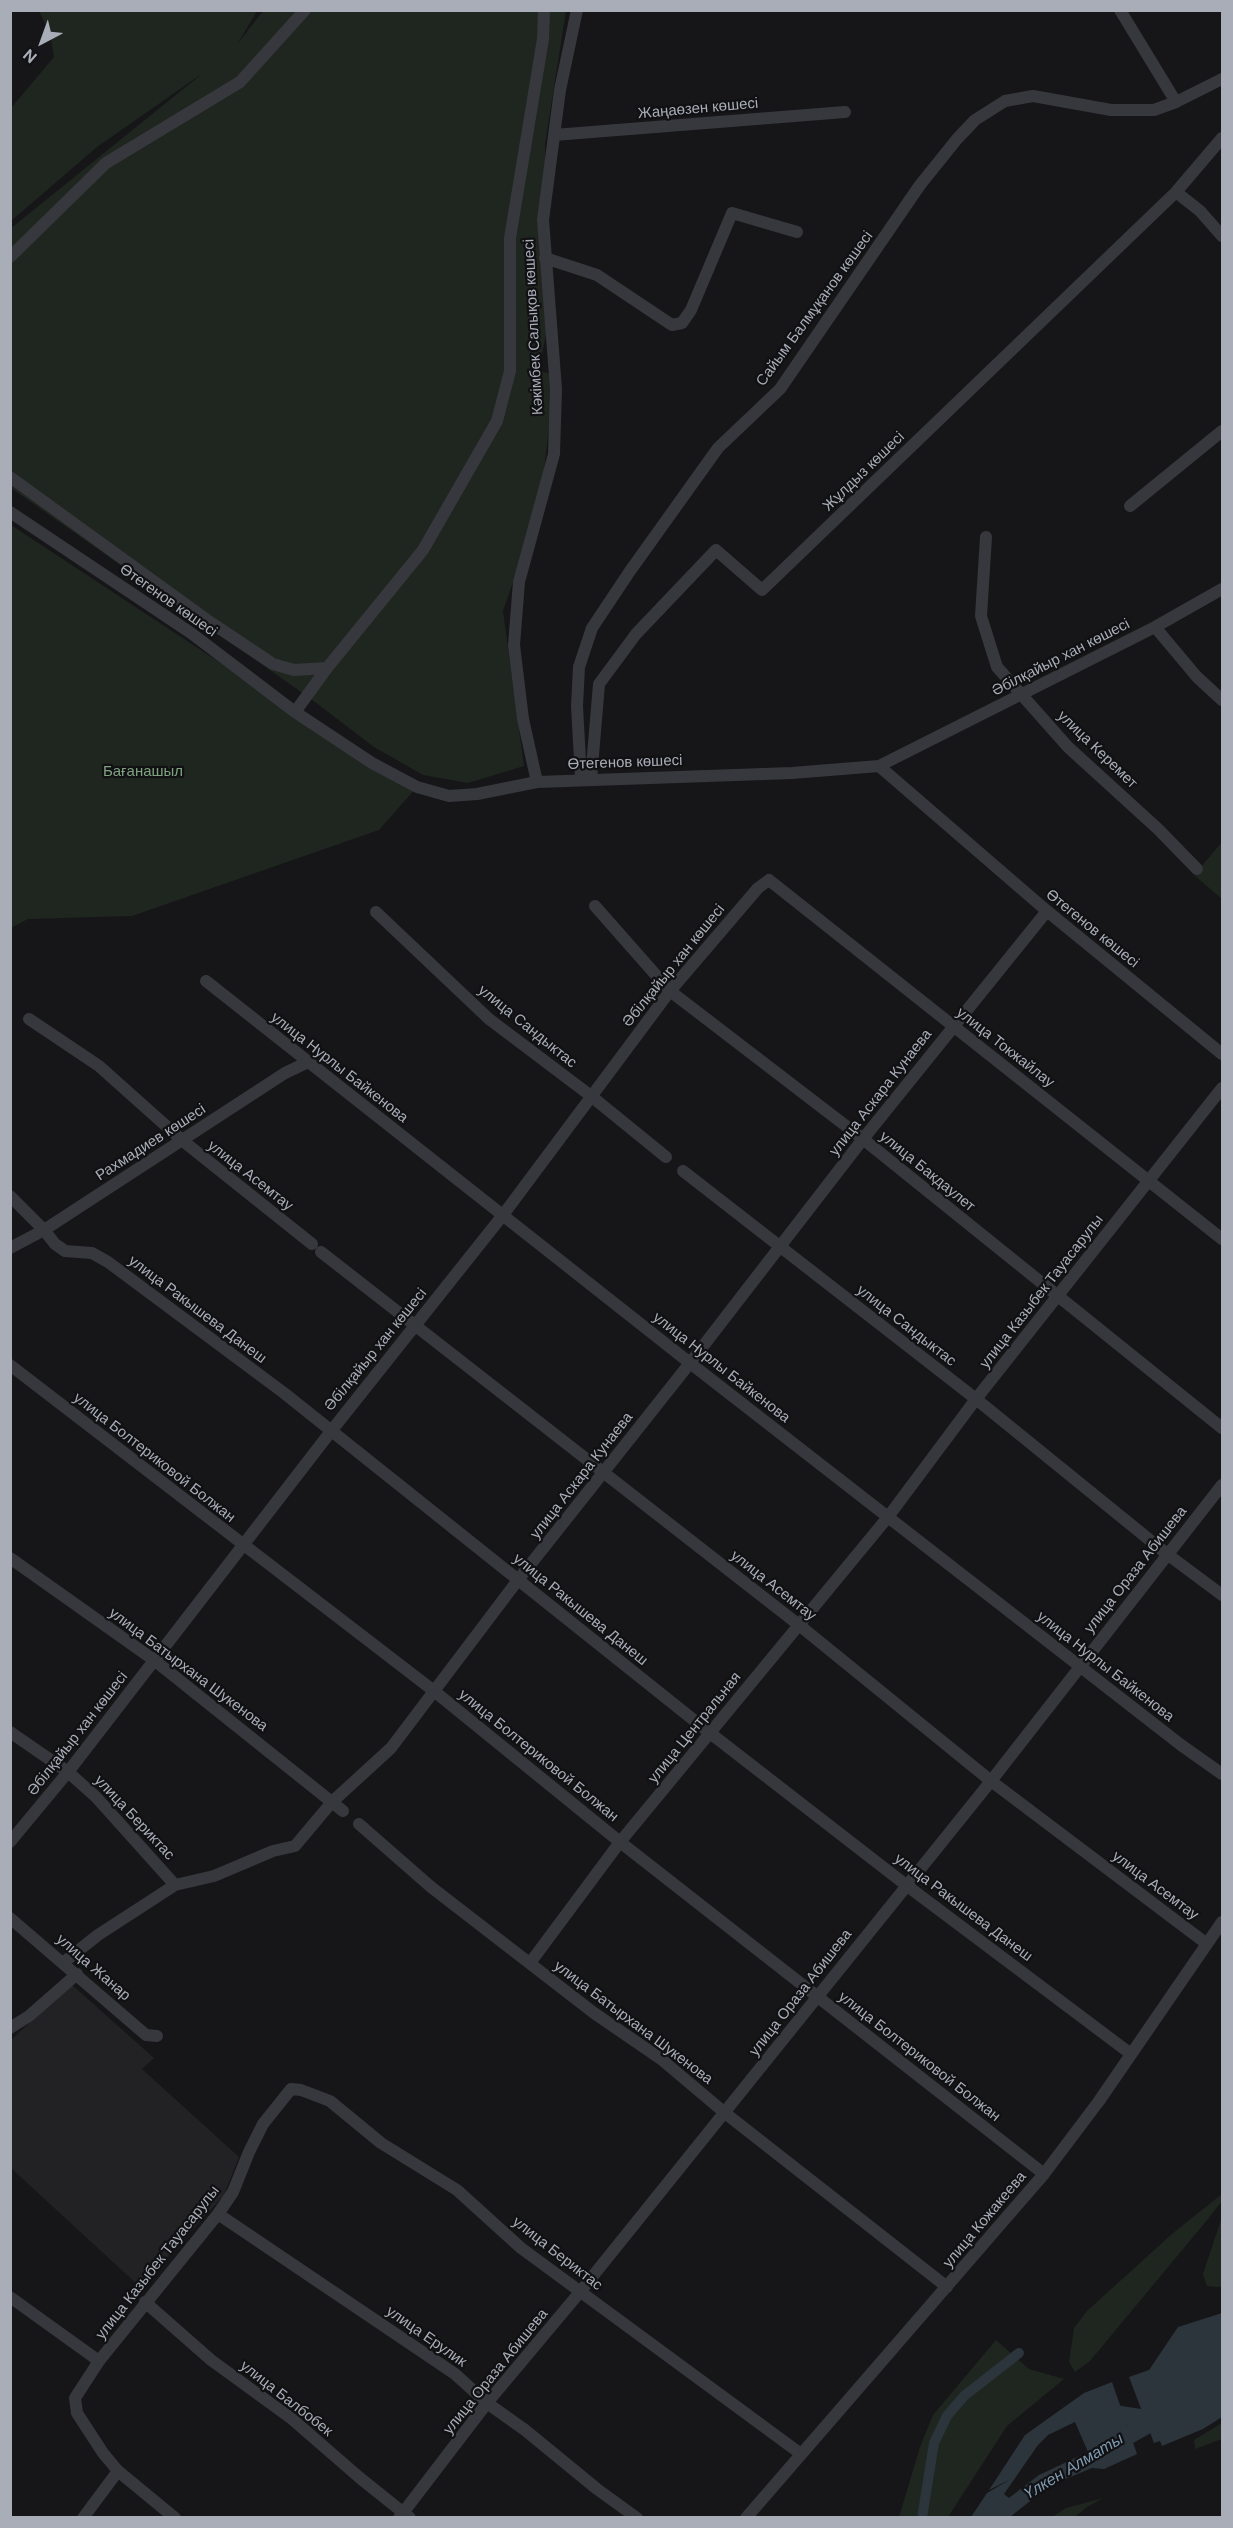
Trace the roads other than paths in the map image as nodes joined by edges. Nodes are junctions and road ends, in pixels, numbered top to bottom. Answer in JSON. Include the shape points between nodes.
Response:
{"nodes":[{"id":1,"x":305,"y":10,"type":"edge"},
{"id":2,"x":544,"y":10,"type":"edge"},
{"id":3,"x":589,"y":10,"type":"edge"},
{"id":4,"x":1120,"y":10,"type":"edge"},
{"id":5,"x":577,"y":11,"type":"edge"},
{"id":6,"x":1222,"y":79,"type":"edge"},
{"id":7,"x":1176,"y":102,"type":"junction"},
{"id":8,"x":845,"y":112,"type":"dead end"},
{"id":9,"x":554,"y":135,"type":"junction"},
{"id":10,"x":1222,"y":138,"type":"edge"},
{"id":11,"x":1176,"y":192,"type":"junction"},
{"id":12,"x":797,"y":232,"type":"dead end"},
{"id":13,"x":1222,"y":236,"type":"edge"},
{"id":14,"x":10,"y":257,"type":"edge"},
{"id":15,"x":545,"y":258,"type":"junction"},
{"id":16,"x":1222,"y":431,"type":"edge"},
{"id":17,"x":10,"y":477,"type":"edge"},
{"id":18,"x":1130,"y":506,"type":"dead end"},
{"id":19,"x":10,"y":512,"type":"edge"},
{"id":20,"x":986,"y":537,"type":"dead end"},
{"id":21,"x":1222,"y":589,"type":"edge"},
{"id":22,"x":1155,"y":627,"type":"junction"},
{"id":23,"x":327,"y":668,"type":"junction"},
{"id":24,"x":1023,"y":695,"type":"junction"},
{"id":25,"x":1222,"y":700,"type":"edge"},
{"id":26,"x":295,"y":712,"type":"junction"},
{"id":27,"x":879,"y":766,"type":"junction"},
{"id":28,"x":586,"y":779,"type":"junction"},
{"id":29,"x":537,"y":782,"type":"junction"},
{"id":30,"x":1197,"y":869,"type":"dead end"},
{"id":31,"x":768,"y":880,"type":"joint"},
{"id":32,"x":595,"y":906,"type":"dead end"},
{"id":33,"x":1047,"y":911,"type":"junction"},
{"id":34,"x":376,"y":912,"type":"dead end"},
{"id":35,"x":206,"y":981,"type":"dead end"},
{"id":36,"x":670,"y":992,"type":"junction"},
{"id":37,"x":29,"y":1019,"type":"dead end"},
{"id":38,"x":953,"y":1026,"type":"junction"},
{"id":39,"x":1222,"y":1054,"type":"edge"},
{"id":40,"x":306,"y":1063,"type":"junction"},
{"id":41,"x":1222,"y":1088,"type":"edge"},
{"id":42,"x":591,"y":1096,"type":"junction"},
{"id":43,"x":863,"y":1139,"type":"junction"},
{"id":44,"x":183,"y":1141,"type":"junction"},
{"id":45,"x":666,"y":1157,"type":"dead end"},
{"id":46,"x":683,"y":1171,"type":"dead end"},
{"id":47,"x":1149,"y":1181,"type":"junction"},
{"id":48,"x":10,"y":1196,"type":"edge"},
{"id":49,"x":503,"y":1215,"type":"junction"},
{"id":50,"x":44,"y":1230,"type":"junction"},
{"id":51,"x":1222,"y":1239,"type":"edge"},
{"id":52,"x":10,"y":1248,"type":"edge"},
{"id":53,"x":780,"y":1248,"type":"junction"},
{"id":54,"x":1057,"y":1296,"type":"junction"},
{"id":55,"x":416,"y":1326,"type":"junction"},
{"id":56,"x":690,"y":1364,"type":"junction"},
{"id":57,"x":10,"y":1365,"type":"edge"},
{"id":58,"x":976,"y":1399,"type":"junction"},
{"id":59,"x":1222,"y":1428,"type":"edge"},
{"id":60,"x":332,"y":1430,"type":"junction"},
{"id":61,"x":603,"y":1472,"type":"junction"},
{"id":62,"x":1222,"y":1485,"type":"edge"},
{"id":63,"x":888,"y":1517,"type":"junction"},
{"id":64,"x":243,"y":1545,"type":"junction"},
{"id":65,"x":1167,"y":1554,"type":"junction"},
{"id":66,"x":10,"y":1558,"type":"edge"},
{"id":67,"x":518,"y":1580,"type":"junction"},
{"id":68,"x":1222,"y":1595,"type":"edge"},
{"id":69,"x":799,"y":1625,"type":"junction"},
{"id":70,"x":154,"y":1660,"type":"junction"},
{"id":71,"x":1079,"y":1667,"type":"junction"},
{"id":72,"x":434,"y":1691,"type":"junction"},
{"id":73,"x":10,"y":1732,"type":"edge"},
{"id":74,"x":710,"y":1733,"type":"junction"},
{"id":75,"x":68,"y":1772,"type":"junction"},
{"id":76,"x":1222,"y":1774,"type":"edge"},
{"id":77,"x":991,"y":1780,"type":"junction"},
{"id":78,"x":332,"y":1802,"type":"junction"},
{"id":79,"x":343,"y":1811,"type":"dead end"},
{"id":80,"x":359,"y":1824,"type":"dead end"},
{"id":81,"x":10,"y":1842,"type":"edge"},
{"id":82,"x":620,"y":1842,"type":"junction"},
{"id":83,"x":175,"y":1885,"type":"junction"},
{"id":84,"x":906,"y":1885,"type":"junction"},
{"id":85,"x":10,"y":1918,"type":"edge"},
{"id":86,"x":1222,"y":1922,"type":"edge"},
{"id":87,"x":1207,"y":1944,"type":"junction"},
{"id":88,"x":64,"y":1962,"type":"junction"},
{"id":89,"x":530,"y":1963,"type":"junction"},
{"id":90,"x":77,"y":1974,"type":"junction"},
{"id":91,"x":817,"y":1996,"type":"junction"},
{"id":92,"x":10,"y":2028,"type":"edge"},
{"id":93,"x":157,"y":2036,"type":"dead end"},
{"id":94,"x":1131,"y":2054,"type":"junction"},
{"id":95,"x":291,"y":2089,"type":"joint"},
{"id":96,"x":725,"y":2113,"type":"junction"},
{"id":97,"x":1044,"y":2174,"type":"junction"},
{"id":98,"x":218,"y":2214,"type":"junction"},
{"id":99,"x":947,"y":2288,"type":"junction"},
{"id":100,"x":580,"y":2292,"type":"junction"},
{"id":101,"x":10,"y":2297,"type":"edge"},
{"id":102,"x":145,"y":2302,"type":"junction"},
{"id":103,"x":99,"y":2361,"type":"junction"},
{"id":104,"x":487,"y":2403,"type":"junction"},
{"id":105,"x":801,"y":2454,"type":"junction"},
{"id":106,"x":118,"y":2471,"type":"junction"},
{"id":107,"x":404,"y":2516,"type":"edge"},
{"id":108,"x":83,"y":2517,"type":"edge"},
{"id":109,"x":175,"y":2517,"type":"edge"},
{"id":110,"x":637,"y":2517,"type":"edge"},
{"id":111,"x":746,"y":2517,"type":"edge"}],
"edges":[{"from":1,"to":14,"type":"street","via":[[240,82],[106,163]]},
{"from":2,"to":23,"type":"street","via":[[543,39],[510,238],[510,371],[497,421],[423,550]]},
{"from":3,"to":5,"type":"street"},
{"from":4,"to":7,"type":"street"},
{"from":5,"to":9,"type":"street","name":"Кәкімбек Салықов көшесі"},
{"from":6,"to":7,"type":"street","name":"Сайым Балмұқанов көшесі"},
{"from":7,"to":28,"type":"street","name":"Сайым Балмұқанов көшесі","via":[[1154,110],[1111,110],[1033,96],[1005,101],[975,120],[957,140],[920,185],[780,389],[718,448],[592,628],[579,667],[577,706]]},
{"from":8,"to":9,"type":"street","name":"Жаңаөзен көшесі"},
{"from":9,"to":15,"type":"street","name":"Кәкімбек Салықов көшесі","via":[[543,220]]},
{"from":10,"to":11,"type":"street","name":"Жұлдыз көшесі"},
{"from":11,"to":13,"type":"street","via":[[1200,210]]},
{"from":11,"to":28,"type":"street","name":"Жұлдыз көшесі","via":[[762,590],[716,550],[636,634],[599,684]]},
{"from":12,"to":15,"type":"street","via":[[732,213],[691,310],[682,323],[672,325],[597,275]]},
{"from":15,"to":29,"type":"street","name":"Кәкімбек Салықов көшесі","via":[[556,389],[554,454],[519,582],[514,645],[523,719]]},
{"from":16,"to":18,"type":"street"},
{"from":17,"to":23,"type":"street","via":[[273,664],[294,670]]},
{"from":19,"to":26,"type":"street","name":"Өтегенов көшесі","via":[[191,633]]},
{"from":20,"to":24,"type":"street","name":"улица Керемет","via":[[981,616],[997,667]]},
{"from":21,"to":22,"type":"street","name":"Әбілқайыр хан көшесі"},
{"from":22,"to":24,"type":"street","name":"Әбілқайыр хан көшесі"},
{"from":22,"to":25,"type":"street"},
{"from":23,"to":26,"type":"street"},
{"from":24,"to":27,"type":"street","name":"Әбілқайыр хан көшесі"},
{"from":24,"to":30,"type":"street","name":"улица Керемет","via":[[1068,747]]},
{"from":26,"to":29,"type":"street","name":"Өтегенов көшесі","via":[[372,763],[417,787],[449,796]]},
{"from":27,"to":28,"type":"street","name":"Өтегенов көшесі","via":[[792,773]]},
{"from":27,"to":33,"type":"street","name":"Өтегенов көшесі"},
{"from":28,"to":29,"type":"street","name":"Өтегенов көшесі"},
{"from":31,"to":36,"type":"street","name":"Әбілқайыр хан көшесі"},
{"from":31,"to":38,"type":"street","name":"улица Токжайлау"},
{"from":32,"to":36,"type":"street","name":"улица Бакдаулет"},
{"from":33,"to":38,"type":"street","name":"улица Аскара Кунаева"},
{"from":33,"to":39,"type":"street","name":"Өтегенов көшесі"},
{"from":34,"to":42,"type":"street","name":"улица Сандыктас","via":[[489,1019]]},
{"from":35,"to":40,"type":"street","name":"улица Нурлы Байкенова"},
{"from":36,"to":42,"type":"street","name":"Әбілқайыр хан көшесі"},
{"from":36,"to":43,"type":"street","name":"улица Бакдаулет"},
{"from":37,"to":44,"type":"street","name":"улица Асемтау","via":[[99,1066]]},
{"from":38,"to":43,"type":"street","name":"улица Аскара Кунаева"},
{"from":38,"to":47,"type":"street","name":"улица Токжайлау"},
{"from":40,"to":44,"type":"street","name":"Рахмадиев көшесі"},
{"from":40,"to":49,"type":"street","name":"улица Нурлы Байкенова"},
{"from":41,"to":47,"type":"street","name":"улица Казыбек Тауасарулы"},
{"from":42,"to":45,"type":"street","name":"улица Сандыктас"},
{"from":42,"to":49,"type":"street","name":"Әбілқайыр хан көшесі"},
{"from":43,"to":53,"type":"street","name":"улица Аскара Кунаева"},
{"from":43,"to":54,"type":"street","name":"улица Бакдаулет"},
{"from":44,"to":50,"type":"street","name":"Рахмадиев көшесі"},
{"from":44,"to":55,"type":"street","name":"улица Асемтау"},
{"from":46,"to":53,"type":"street","name":"улица Сандыктас"},
{"from":47,"to":51,"type":"street","name":"улица Токжайлау"},
{"from":47,"to":54,"type":"street","name":"улица Казыбек Тауасарулы"},
{"from":48,"to":50,"type":"street","name":"улица Ракышева Данеш"},
{"from":49,"to":55,"type":"street","name":"Әбілқайыр хан көшесі"},
{"from":49,"to":56,"type":"street","name":"улица Нурлы Байкенова"},
{"from":50,"to":52,"type":"street","name":"Рахмадиев көшесі"},
{"from":50,"to":60,"type":"street","name":"улица Ракышева Данеш","via":[[65,1251],[92,1253],[108,1262]]},
{"from":53,"to":56,"type":"street","name":"улица Аскара Кунаева"},
{"from":53,"to":58,"type":"street","name":"улица Сандыктас"},
{"from":54,"to":58,"type":"street","name":"улица Казыбек Тауасарулы"},
{"from":54,"to":59,"type":"street","name":"улица Бакдаулет"},
{"from":55,"to":60,"type":"street","name":"Әбілқайыр хан көшесі"},
{"from":55,"to":61,"type":"street","name":"улица Асемтау"},
{"from":56,"to":61,"type":"street","name":"улица Аскара Кунаева"},
{"from":56,"to":63,"type":"street","name":"улица Нурлы Байкенова"},
{"from":57,"to":64,"type":"street","name":"улица Болтериковой Болжан"},
{"from":58,"to":63,"type":"street","name":"улица Казыбек Тауасарулы"},
{"from":58,"to":65,"type":"street","name":"улица Сандыктас"},
{"from":60,"to":64,"type":"street","name":"Әбілқайыр хан көшесі"},
{"from":60,"to":67,"type":"street","name":"улица Ракышева Данеш"},
{"from":61,"to":67,"type":"street","name":"улица Аскара Кунаева"},
{"from":61,"to":69,"type":"street","name":"улица Асемтау"},
{"from":62,"to":65,"type":"street","name":"улица Ораза Абишева"},
{"from":63,"to":69,"type":"street","name":"улица Центральная"},
{"from":63,"to":71,"type":"street","name":"улица Нурлы Байкенова"},
{"from":64,"to":70,"type":"street","name":"Әбілқайыр хан көшесі"},
{"from":64,"to":72,"type":"street","name":"улица Болтериковой Болжан"},
{"from":65,"to":68,"type":"street","name":"улица Сандыктас"},
{"from":65,"to":71,"type":"street","name":"улица Ораза Абишева"},
{"from":66,"to":70,"type":"street","name":"улица Батырхана Шукенова"},
{"from":67,"to":72,"type":"street","name":"улица Аскара Кунаева"},
{"from":67,"to":74,"type":"street","name":"улица Ракышева Данеш"},
{"from":69,"to":74,"type":"street","name":"улица Центральная"},
{"from":69,"to":77,"type":"street","name":"улица Асемтау"},
{"from":70,"to":75,"type":"street","name":"Әбілқайыр хан көшесі"},
{"from":70,"to":78,"type":"street","name":"улица Батырхана Шукенова"},
{"from":71,"to":76,"type":"street","name":"улица Нурлы Байкенова"},
{"from":71,"to":77,"type":"street","name":"улица Ораза Абишева"},
{"from":72,"to":78,"type":"street","name":"улица Аскара Кунаева","via":[[390,1748]]},
{"from":72,"to":82,"type":"street","name":"улица Болтериковой Болжан"},
{"from":73,"to":75,"type":"street","name":"улица Бериктас"},
{"from":74,"to":82,"type":"street","name":"улица Центральная"},
{"from":74,"to":84,"type":"street","name":"улица Ракышева Данеш"},
{"from":75,"to":81,"type":"street","name":"Әбілқайыр хан көшесі"},
{"from":75,"to":83,"type":"street","name":"улица Бериктас","via":[[124,1826]]},
{"from":77,"to":84,"type":"street","name":"улица Ораза Абишева"},
{"from":77,"to":87,"type":"street","name":"улица Асемтау"},
{"from":78,"to":79,"type":"street","name":"улица Батырхана Шукенова"},
{"from":78,"to":83,"type":"street","name":"улица Аскара Кунаева","via":[[295,1846],[214,1876]]},
{"from":80,"to":89,"type":"street","name":"улица Батырхана Шукенова","via":[[430,1887]]},
{"from":82,"to":89,"type":"street","name":"улица Центральная"},
{"from":82,"to":91,"type":"street","name":"улица Болтериковой Болжан"},
{"from":83,"to":88,"type":"street","name":"улица Аскара Кунаева"},
{"from":84,"to":91,"type":"street","name":"улица Ораза Абишева"},
{"from":84,"to":94,"type":"street","name":"улица Ракышева Данеш"},
{"from":85,"to":88,"type":"street","name":"улица Жанар"},
{"from":86,"to":87,"type":"street","name":"улица Кожакеева"},
{"from":87,"to":94,"type":"street","name":"улица Кожакеева"},
{"from":88,"to":90,"type":"street","name":"улица Жанар"},
{"from":89,"to":96,"type":"street","name":"улица Батырхана Шукенова","via":[[661,2059]]},
{"from":90,"to":92,"type":"street"},
{"from":90,"to":93,"type":"street","name":"улица Жанар","via":[[146,2035]]},
{"from":91,"to":96,"type":"street","name":"улица Ораза Абишева"},
{"from":91,"to":97,"type":"street","name":"улица Болтериковой Болжан"},
{"from":94,"to":97,"type":"street","name":"улица Кожакеева"},
{"from":95,"to":98,"type":"street","name":"улица Казыбек Тауасарулы","via":[[263,2124],[233,2192]]},
{"from":95,"to":100,"type":"street","name":"улица Бериктас","via":[[330,2101],[381,2143],[457,2190],[521,2248]]},
{"from":96,"to":99,"type":"street","name":"улица Батырхана Шукенова"},
{"from":96,"to":100,"type":"street","name":"улица Ораза Абишева"},
{"from":97,"to":99,"type":"street","name":"улица Кожакеева"},
{"from":98,"to":102,"type":"street","name":"улица Казыбек Тауасарулы"},
{"from":98,"to":104,"type":"street","name":"улица Ерулик","via":[[455,2374]]},
{"from":99,"to":105,"type":"street","name":"улица Кожакеева"},
{"from":100,"to":104,"type":"street","name":"улица Ораза Абишева"},
{"from":100,"to":105,"type":"street","name":"улица Бериктас"},
{"from":101,"to":103,"type":"street"},
{"from":102,"to":103,"type":"street","name":"улица Казыбек Тауасарулы"},
{"from":102,"to":107,"type":"street","name":"улица Балбобек","via":[[211,2360],[292,2419]]},
{"from":103,"to":106,"type":"street","name":"улица Казыбек Тауасарулы","via":[[75,2403],[77,2413]]},
{"from":104,"to":107,"type":"street","name":"улица Ораза Абишева"},
{"from":104,"to":110,"type":"street","name":"улица Ерулик"},
{"from":105,"to":111,"type":"street","name":"улица Кожакеева"},
{"from":106,"to":108,"type":"street"},
{"from":106,"to":109,"type":"street"}]}
